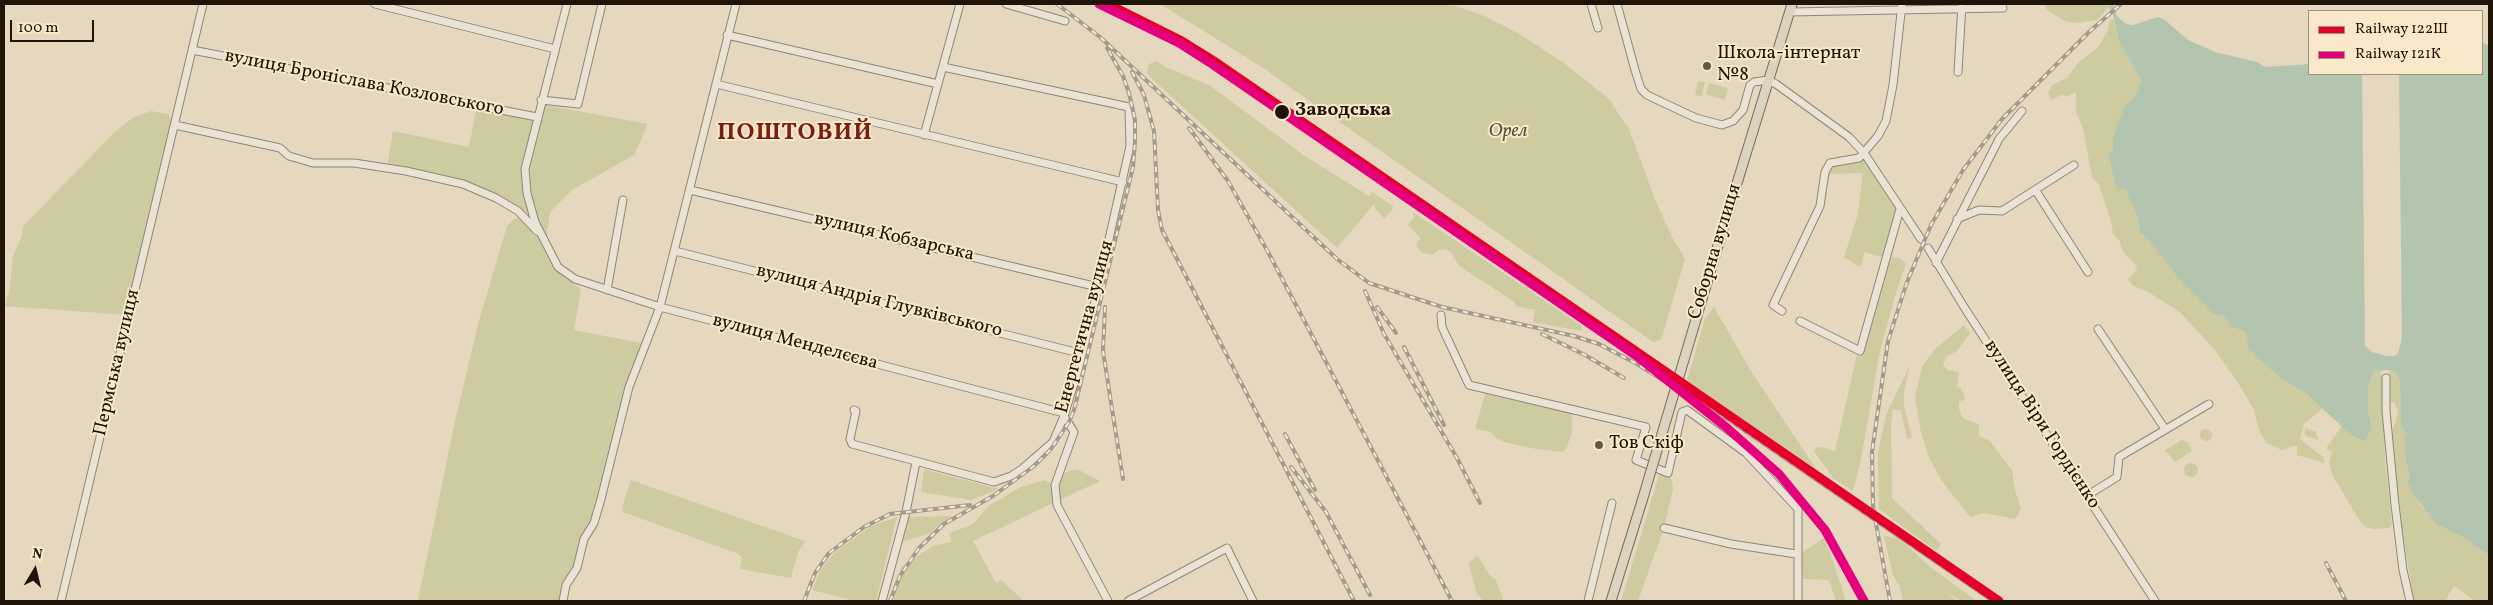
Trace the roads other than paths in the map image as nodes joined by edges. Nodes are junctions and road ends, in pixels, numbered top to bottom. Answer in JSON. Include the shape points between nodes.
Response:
{"nodes":[{"id":1,"x":203,"y":4,"type":"edge"},
{"id":2,"x":375,"y":4,"type":"edge"},
{"id":3,"x":567,"y":4,"type":"edge"},
{"id":4,"x":602,"y":4,"type":"edge"},
{"id":5,"x":736,"y":4,"type":"edge"},
{"id":6,"x":960,"y":4,"type":"edge"},
{"id":7,"x":1006,"y":4,"type":"edge"},
{"id":8,"x":1591,"y":4,"type":"edge"},
{"id":9,"x":1617,"y":4,"type":"edge"},
{"id":10,"x":1962,"y":6,"type":"edge"},
{"id":11,"x":1902,"y":7,"type":"edge"},
{"id":12,"x":1790,"y":8,"type":"edge"},
{"id":13,"x":2003,"y":8,"type":"dead end"},
{"id":14,"x":1065,"y":21,"type":"dead end"},
{"id":15,"x":1598,"y":28,"type":"dead end"},
{"id":16,"x":727,"y":36,"type":"junction"},
{"id":17,"x":555,"y":49,"type":"junction"},
{"id":18,"x":192,"y":50,"type":"junction"},
{"id":19,"x":943,"y":67,"type":"junction"},
{"id":20,"x":1958,"y":72,"type":"dead end"},
{"id":21,"x":1768,"y":80,"type":"junction"},
{"id":22,"x":716,"y":84,"type":"junction"},
{"id":23,"x":938,"y":84,"type":"junction"},
{"id":24,"x":541,"y":100,"type":"junction"},
{"id":25,"x":2022,"y":111,"type":"dead end"},
{"id":26,"x":536,"y":117,"type":"junction"},
{"id":27,"x":175,"y":125,"type":"junction"},
{"id":28,"x":924,"y":136,"type":"junction"},
{"id":29,"x":1849,"y":138,"type":"junction"},
{"id":30,"x":1875,"y":140,"type":"junction"},
{"id":31,"x":1864,"y":152,"type":"junction"},
{"id":32,"x":2074,"y":165,"type":"dead end"},
{"id":33,"x":1122,"y":182,"type":"junction"},
{"id":34,"x":690,"y":190,"type":"junction"},
{"id":35,"x":2036,"y":191,"type":"junction"},
{"id":36,"x":623,"y":200,"type":"dead end"},
{"id":37,"x":1900,"y":209,"type":"junction"},
{"id":38,"x":1957,"y":219,"type":"junction"},
{"id":39,"x":1922,"y":239,"type":"dead end"},
{"id":40,"x":546,"y":240,"type":"junction"},
{"id":41,"x":1928,"y":248,"type":"dead end"},
{"id":42,"x":675,"y":251,"type":"junction"},
{"id":43,"x":1936,"y":263,"type":"junction"},
{"id":44,"x":2088,"y":272,"type":"dead end"},
{"id":45,"x":1098,"y":287,"type":"junction"},
{"id":46,"x":607,"y":290,"type":"junction"},
{"id":47,"x":660,"y":307,"type":"junction"},
{"id":48,"x":1782,"y":311,"type":"dead end"},
{"id":49,"x":1441,"y":315,"type":"dead end"},
{"id":50,"x":1800,"y":321,"type":"dead end"},
{"id":51,"x":2098,"y":329,"type":"dead end"},
{"id":52,"x":1083,"y":354,"type":"junction"},
{"id":53,"x":2386,"y":378,"type":"dead end"},
{"id":54,"x":2209,"y":404,"type":"dead end"},
{"id":55,"x":854,"y":410,"type":"dead end"},
{"id":56,"x":1064,"y":415,"type":"junction"},
{"id":57,"x":2165,"y":429,"type":"junction"},
{"id":58,"x":916,"y":462,"type":"junction"},
{"id":59,"x":2088,"y":496,"type":"junction"},
{"id":60,"x":1612,"y":503,"type":"dead end"},
{"id":61,"x":1664,"y":528,"type":"dead end"},
{"id":62,"x":1796,"y":554,"type":"junction"},
{"id":63,"x":61,"y":601,"type":"edge"},
{"id":64,"x":563,"y":601,"type":"edge"},
{"id":65,"x":882,"y":601,"type":"edge"},
{"id":66,"x":1108,"y":601,"type":"edge"},
{"id":67,"x":1128,"y":601,"type":"edge"},
{"id":68,"x":1251,"y":601,"type":"edge"},
{"id":69,"x":1588,"y":601,"type":"edge"},
{"id":70,"x":1611,"y":601,"type":"edge"},
{"id":71,"x":1798,"y":601,"type":"edge"},
{"id":72,"x":2155,"y":601,"type":"edge"},
{"id":73,"x":2410,"y":601,"type":"edge"}],
"edges":[{"from":1,"to":18,"type":"street","name":"Пермська вулиця"},
{"from":2,"to":17,"type":"street"},
{"from":3,"to":17,"type":"street","name":"вулиця Менделєєва"},
{"from":4,"to":24,"type":"street","via":[[578,104]]},
{"from":5,"to":16,"type":"street"},
{"from":6,"to":19,"type":"street"},
{"from":7,"to":14,"type":"street"},
{"from":8,"to":15,"type":"street"},
{"from":9,"to":21,"type":"street","via":[[1641,89],[1647,95],[1696,118],[1722,125],[1733,121],[1743,110],[1754,82]]},
{"from":10,"to":11,"type":"street"},
{"from":10,"to":13,"type":"street"},
{"from":10,"to":20,"type":"street"},
{"from":11,"to":12,"type":"street"},
{"from":11,"to":30,"type":"street","via":[[1886,121]]},
{"from":12,"to":21,"type":"main road","name":"Соборна вулиця"},
{"from":16,"to":22,"type":"street"},
{"from":16,"to":23,"type":"street"},
{"from":17,"to":24,"type":"street","name":"вулиця Менделєєва"},
{"from":18,"to":26,"type":"street","name":"вулиця Броніслава Козловського"},
{"from":18,"to":27,"type":"street","name":"Пермська вулиця"},
{"from":19,"to":23,"type":"street"},
{"from":19,"to":33,"type":"street","name":"Енергетична вулиця","via":[[1128,107],[1130,146]]},
{"from":21,"to":29,"type":"street"},
{"from":21,"to":70,"type":"main road","name":"Соборна вулиця","bridge":true},
{"from":22,"to":28,"type":"street"},
{"from":22,"to":34,"type":"street"},
{"from":23,"to":28,"type":"street"},
{"from":24,"to":26,"type":"street","name":"вулиця Менделєєва"},
{"from":25,"to":38,"type":"street","via":[[1999,139]]},
{"from":26,"to":40,"type":"street","name":"вулиця Менделєєва","via":[[525,168],[527,193],[535,222]]},
{"from":27,"to":40,"type":"street","via":[[280,148],[289,156],[313,162],[354,163],[463,184],[518,211]]},
{"from":27,"to":63,"type":"street","name":"Пермська вулиця"},
{"from":28,"to":33,"type":"street"},
{"from":29,"to":30,"type":"street","via":[[1863,143]]},
{"from":29,"to":31,"type":"street"},
{"from":30,"to":31,"type":"street"},
{"from":31,"to":37,"type":"street"},
{"from":31,"to":48,"type":"street","via":[[1857,160],[1830,163],[1824,172],[1820,206],[1774,305]]},
{"from":32,"to":35,"type":"street"},
{"from":33,"to":45,"type":"street","name":"Енергетична вулиця"},
{"from":34,"to":42,"type":"street"},
{"from":34,"to":45,"type":"street","name":"вулиця Кобзарська"},
{"from":35,"to":38,"type":"street","via":[[2002,210],[1980,210]]},
{"from":35,"to":44,"type":"street"},
{"from":36,"to":46,"type":"street"},
{"from":37,"to":39,"type":"street"},
{"from":37,"to":50,"type":"street","via":[[1860,351]]},
{"from":38,"to":43,"type":"street"},
{"from":40,"to":46,"type":"street","name":"вулиця Менделєєва","via":[[558,267],[574,279]]},
{"from":41,"to":43,"type":"street","name":"вулиця Віри Гордієнко"},
{"from":42,"to":47,"type":"street"},
{"from":42,"to":52,"type":"street","name":"вулиця Андрія Глувківського"},
{"from":43,"to":59,"type":"street","name":"вулиця Віри Гордієнко"},
{"from":45,"to":52,"type":"street","name":"Енергетична вулиця"},
{"from":46,"to":47,"type":"street","name":"вулиця Менделєєва"},
{"from":47,"to":56,"type":"street","name":"вулиця Менделєєва"},
{"from":47,"to":64,"type":"street","via":[[629,387],[594,523],[584,539],[577,568],[566,585]]},
{"from":49,"to":62,"type":"street","via":[[1442,327],[1469,384],[1646,427],[1636,460],[1668,473],[1680,418],[1687,410],[1746,453],[1798,509]]},
{"from":51,"to":57,"type":"street"},
{"from":52,"to":56,"type":"street","name":"Енергетична вулиця"},
{"from":53,"to":73,"type":"street","via":[[2396,513]]},
{"from":54,"to":57,"type":"street"},
{"from":55,"to":58,"type":"street","name":"Енергетична вулиця","via":[[852,444]]},
{"from":56,"to":58,"type":"street","name":"Енергетична вулиця","via":[[1053,442],[1022,469],[1001,480],[994,482]]},
{"from":56,"to":66,"type":"street","via":[[1074,432],[1055,485],[1057,504]]},
{"from":57,"to":59,"type":"street","via":[[2119,457],[2117,477]]},
{"from":58,"to":65,"type":"street"},
{"from":59,"to":72,"type":"street","name":"вулиця Віри Гордієнко"},
{"from":60,"to":69,"type":"street"},
{"from":61,"to":62,"type":"street","via":[[1731,544]]},
{"from":62,"to":71,"type":"street","via":[[1800,571]]},
{"from":67,"to":68,"type":"street","via":[[1227,548]]}]}
